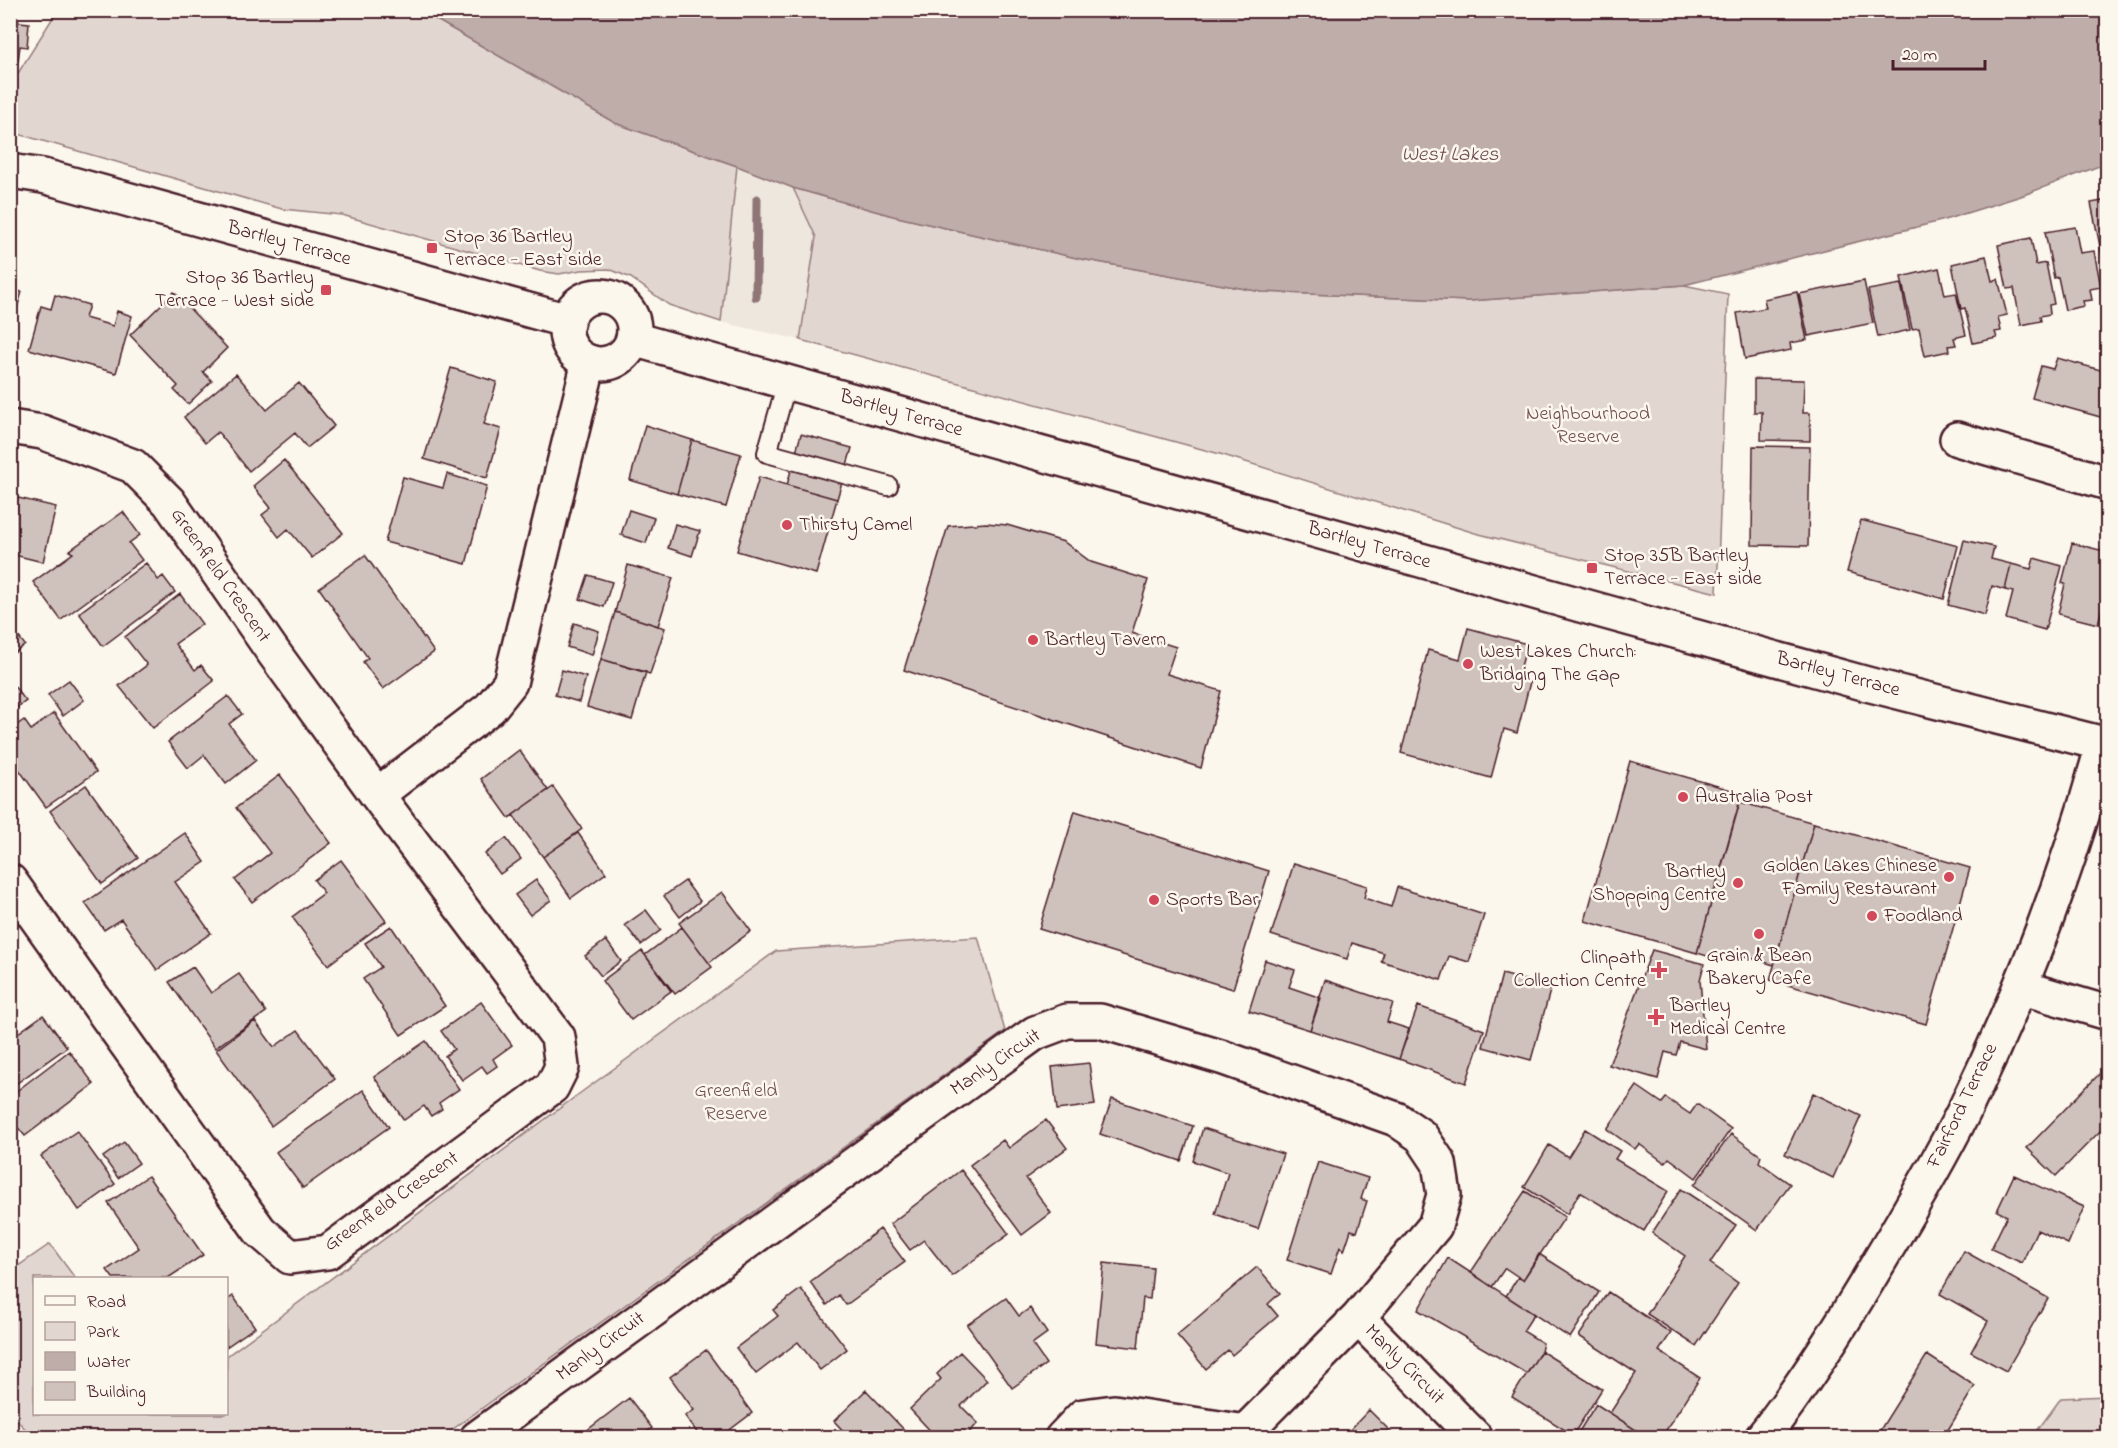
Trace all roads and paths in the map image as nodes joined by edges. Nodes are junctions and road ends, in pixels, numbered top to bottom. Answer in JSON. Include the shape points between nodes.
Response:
{"nodes":[{"id":1,"x":10,"y":171,"type":"edge"},
{"id":2,"x":568,"y":321,"type":"junction"},
{"id":3,"x":633,"y":339,"type":"junction"},
{"id":4,"x":590,"y":362,"type":"junction"},
{"id":5,"x":787,"y":382,"type":"junction"},
{"id":6,"x":10,"y":427,"type":"edge"},
{"id":7,"x":1957,"y":439,"type":"dead end"},
{"id":8,"x":2108,"y":483,"type":"edge"},
{"id":9,"x":888,"y":486,"type":"dead end"},
{"id":10,"x":2105,"y":745,"type":"edge"},
{"id":11,"x":377,"y":795,"type":"junction"},
{"id":12,"x":10,"y":881,"type":"edge"},
{"id":13,"x":2020,"y":987,"type":"junction"},
{"id":14,"x":2108,"y":1013,"type":"edge"},
{"id":15,"x":1358,"y":1318,"type":"junction"},
{"id":16,"x":1243,"y":1435,"type":"edge"},
{"id":17,"x":477,"y":1437,"type":"edge"},
{"id":18,"x":1062,"y":1437,"type":"edge"},
{"id":19,"x":1476,"y":1437,"type":"edge"},
{"id":20,"x":1762,"y":1437,"type":"edge"}],
"edges":[{"from":1,"to":2,"type":"street","name":"Bartley Terrace"},
{"from":2,"to":3,"type":"street","via":[[575,306],[584,300],[606,296],[626,307],[632,317]]},
{"from":2,"to":4,"type":"street","via":[[567,338],[572,349]]},
{"from":3,"to":4,"type":"street","via":[[621,357],[611,362]]},
{"from":3,"to":5,"type":"street","name":"Bartley Terrace"},
{"from":4,"to":11,"type":"street","via":[[510,682],[490,708]]},
{"from":5,"to":9,"type":"lane","via":[[767,453]]},
{"from":5,"to":10,"type":"street","name":"Bartley Terrace","via":[[1867,684]]},
{"from":6,"to":11,"type":"street","name":"Greenfield Crescent","via":[[42,432],[133,466],[170,502]]},
{"from":7,"to":8,"type":"street"},
{"from":10,"to":13,"type":"street","name":"Fairford Terrace","via":[[2060,884]]},
{"from":11,"to":12,"type":"street","name":"Greenfield Crescent","via":[[558,1037],[562,1067],[552,1087],[328,1252],[290,1257],[260,1232]]},
{"from":13,"to":14,"type":"street"},
{"from":13,"to":20,"type":"street","name":"Fairford Terrace","via":[[1965,1109],[1917,1198],[1798,1390]]},
{"from":15,"to":16,"type":"street","name":"Manly Circuit"},
{"from":15,"to":17,"type":"street","name":"Manly Circuit","via":[[1435,1226],[1444,1195],[1439,1163],[1421,1136],[1396,1119],[1224,1058],[1100,1021],[1067,1021],[1035,1033]]},
{"from":15,"to":19,"type":"street","name":"Manly Circuit"},
{"from":16,"to":18,"type":"street","name":"Manly Circuit","via":[[1114,1412],[1083,1416]]}]}
